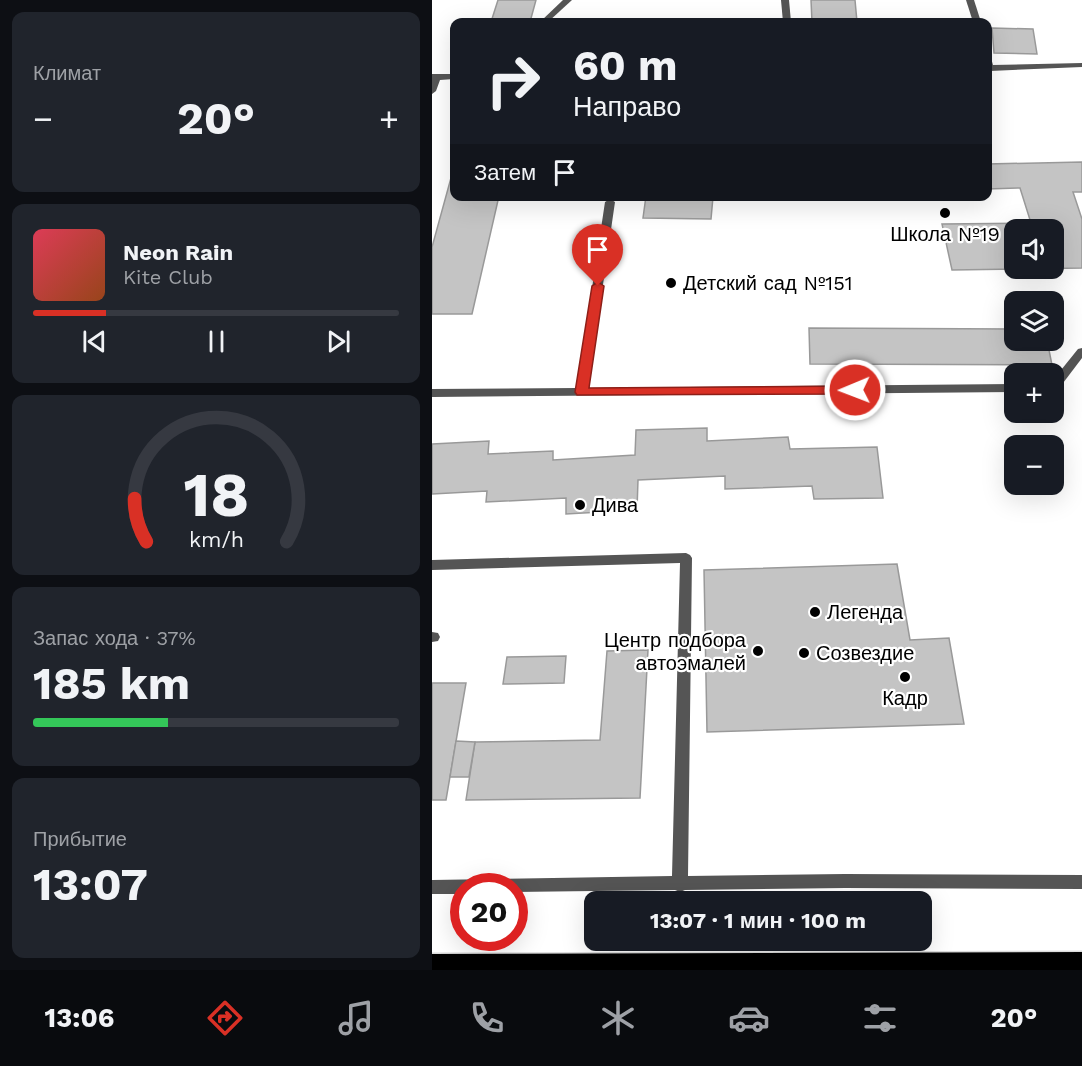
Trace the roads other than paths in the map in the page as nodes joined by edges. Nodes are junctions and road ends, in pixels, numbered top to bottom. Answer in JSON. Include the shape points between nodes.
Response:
{"nodes":[{"id":1,"x":568,"y":0,"type":"edge"},
{"id":2,"x":785,"y":0,"type":"edge"},
{"id":3,"x":970,"y":0,"type":"edge"},
{"id":4,"x":548,"y":18,"type":"edge"},
{"id":5,"x":786,"y":18,"type":"edge"},
{"id":6,"x":976,"y":18,"type":"edge"},
{"id":7,"x":1082,"y":65,"type":"edge"},
{"id":8,"x":992,"y":68,"type":"edge"},
{"id":9,"x":434,"y":77,"type":"edge"},
{"id":10,"x":450,"y":77,"type":"edge"},
{"id":11,"x":432,"y":92,"type":"edge"},
{"id":12,"x":610,"y":202,"type":"dead end"},
{"id":13,"x":1082,"y":351,"type":"edge"},
{"id":14,"x":1064,"y":374,"type":"edge"},
{"id":15,"x":1004,"y":388,"type":"edge"},
{"id":16,"x":582,"y":392,"type":"junction"},
{"id":17,"x":432,"y":393,"type":"edge"},
{"id":18,"x":432,"y":565,"type":"edge"},
{"id":19,"x":1082,"y":882,"type":"edge"},
{"id":20,"x":680,"y":885,"type":"junction"},
{"id":21,"x":450,"y":886,"type":"edge"},
{"id":22,"x":528,"y":886,"type":"edge"},
{"id":23,"x":432,"y":887,"type":"edge"},
{"id":24,"x":1082,"y":961,"type":"edge"},
{"id":25,"x":432,"y":963,"type":"edge"},
{"id":26,"x":680,"y":966,"type":"edge"}],
"edges":[{"from":1,"to":4,"type":"lane"},
{"from":2,"to":5,"type":"lane"},
{"from":3,"to":6,"type":"lane"},
{"from":7,"to":8,"type":"lane"},
{"from":9,"to":10,"type":"lane"},
{"from":9,"to":11,"type":"lane"},
{"from":12,"to":16,"type":"lane"},
{"from":13,"to":14,"type":"lane"},
{"from":15,"to":16,"type":"lane"},
{"from":16,"to":17,"type":"lane"},
{"from":18,"to":20,"type":"lane","via":[[686,558]]},
{"from":19,"to":20,"type":"lane"},
{"from":20,"to":22,"type":"lane"},
{"from":21,"to":23,"type":"lane"},
{"from":24,"to":26,"type":"main road"},
{"from":25,"to":26,"type":"main road"}]}
